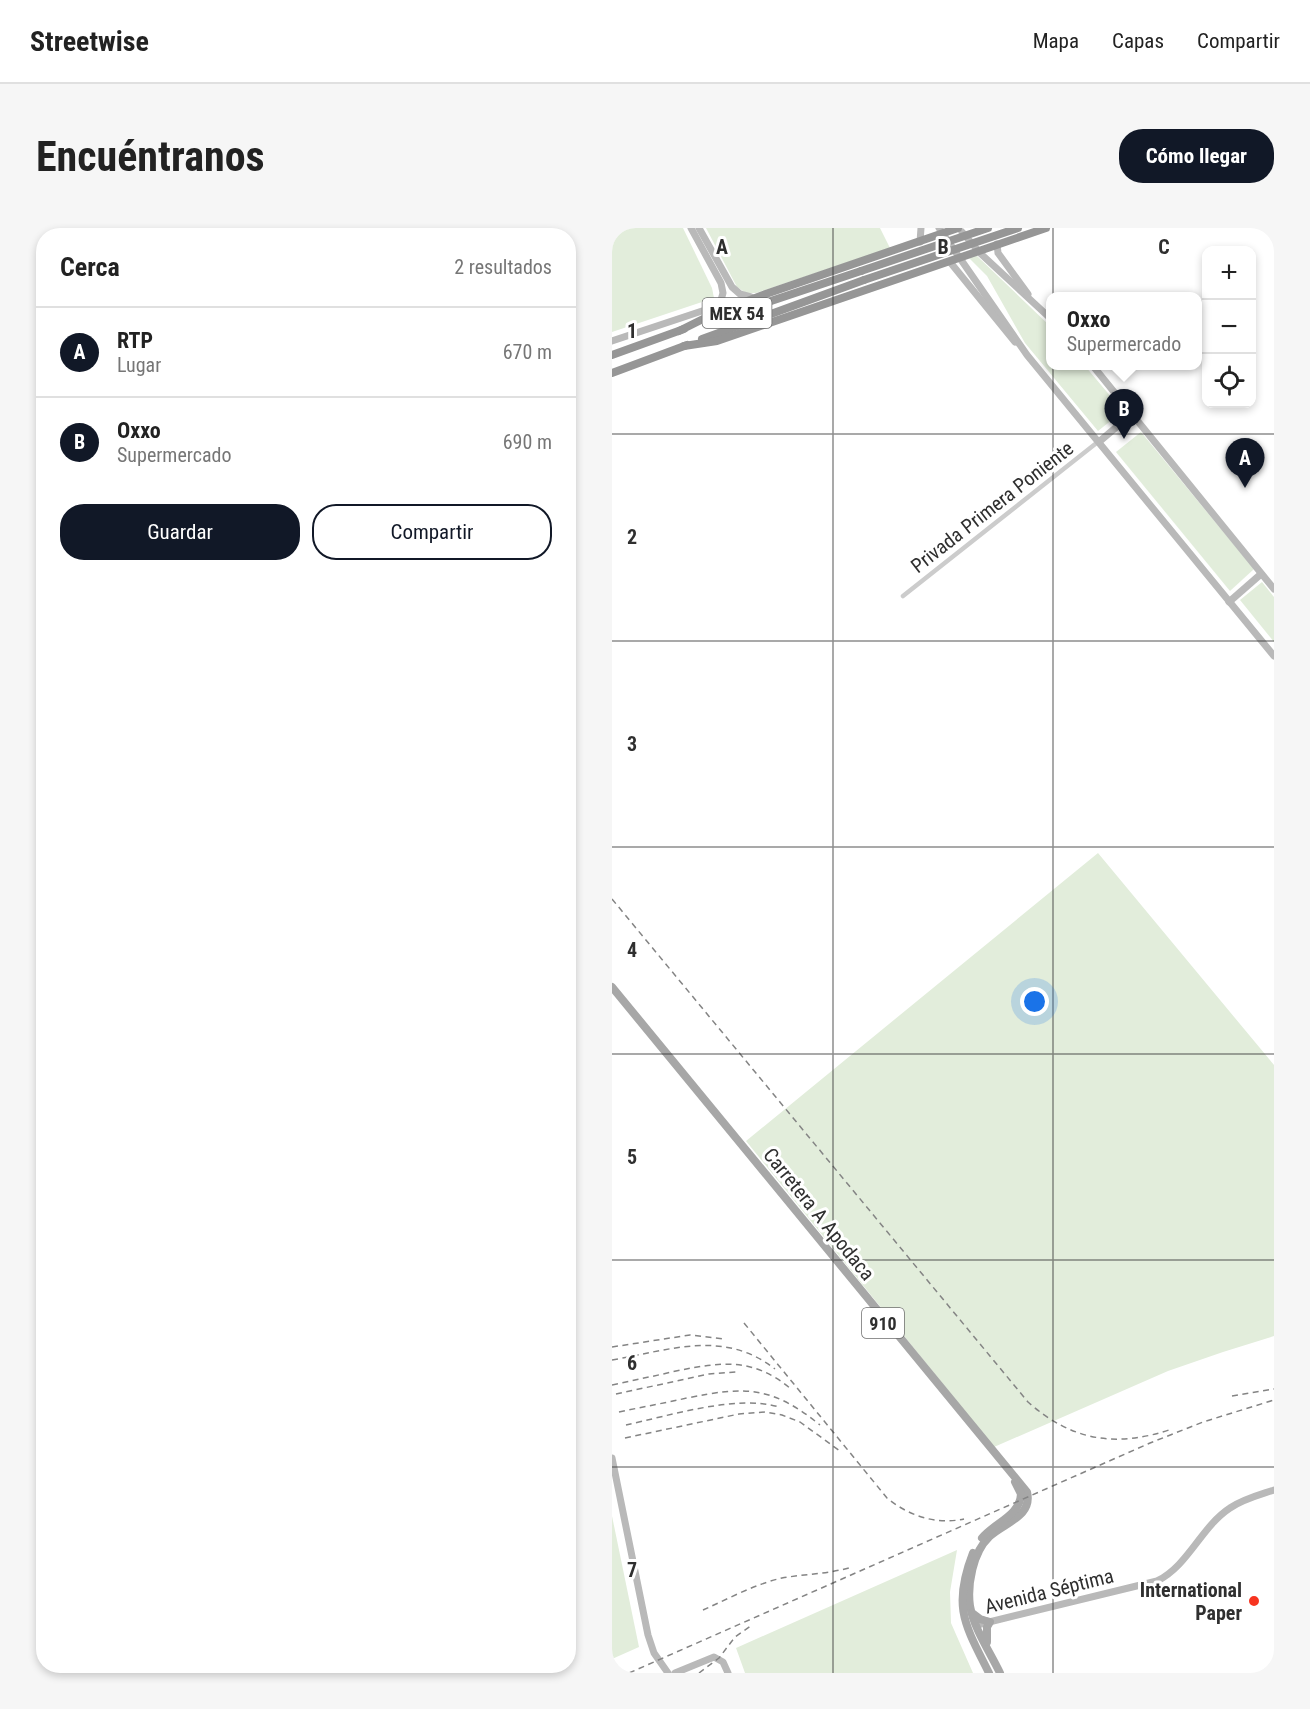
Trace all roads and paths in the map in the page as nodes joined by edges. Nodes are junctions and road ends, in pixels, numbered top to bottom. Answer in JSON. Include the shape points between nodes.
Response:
{"nodes":[{"id":1,"x":691,"y":228,"type":"edge"},
{"id":2,"x":699,"y":228,"type":"edge"},
{"id":3,"x":921,"y":228,"type":"edge"},
{"id":4,"x":958,"y":228,"type":"edge"},
{"id":5,"x":981,"y":228,"type":"edge"},
{"id":6,"x":987,"y":228,"type":"edge"},
{"id":7,"x":1018,"y":228,"type":"edge"},
{"id":8,"x":1046,"y":228,"type":"edge"},
{"id":9,"x":941,"y":230,"type":"edge"},
{"id":10,"x":920,"y":242,"type":"junction"},
{"id":11,"x":999,"y":244,"type":"junction"},
{"id":12,"x":978,"y":251,"type":"junction"},
{"id":13,"x":961,"y":257,"type":"junction"},
{"id":14,"x":950,"y":262,"type":"junction"},
{"id":15,"x":933,"y":268,"type":"junction"},
{"id":16,"x":763,"y":295,"type":"junction"},
{"id":17,"x":751,"y":297,"type":"junction"},
{"id":18,"x":1044,"y":311,"type":"junction"},
{"id":19,"x":1046,"y":313,"type":"edge"},
{"id":20,"x":686,"y":316,"type":"junction"},
{"id":21,"x":679,"y":331,"type":"junction"},
{"id":22,"x":612,"y":341,"type":"edge"},
{"id":23,"x":684,"y":346,"type":"junction"},
{"id":24,"x":612,"y":355,"type":"edge"},
{"id":25,"x":1028,"y":355,"type":"junction"},
{"id":26,"x":1096,"y":370,"type":"edge"},
{"id":27,"x":612,"y":373,"type":"edge"},
{"id":28,"x":1133,"y":413,"type":"junction"},
{"id":29,"x":1100,"y":441,"type":"junction"},
{"id":30,"x":1261,"y":573,"type":"junction"},
{"id":31,"x":1274,"y":589,"type":"edge"},
{"id":32,"x":903,"y":596,"type":"dead end"},
{"id":33,"x":1229,"y":602,"type":"junction"},
{"id":34,"x":1274,"y":656,"type":"edge"},
{"id":35,"x":612,"y":987,"type":"edge"},
{"id":36,"x":612,"y":992,"type":"edge"},
{"id":37,"x":612,"y":1458,"type":"edge"},
{"id":38,"x":1274,"y":1490,"type":"edge"},
{"id":39,"x":962,"y":1604,"type":"junction"},
{"id":40,"x":972,"y":1613,"type":"junction"},
{"id":41,"x":990,"y":1622,"type":"junction"},
{"id":42,"x":977,"y":1626,"type":"junction"},
{"id":43,"x":989,"y":1650,"type":"junction"},
{"id":44,"x":988,"y":1670,"type":"edge"},
{"id":45,"x":668,"y":1673,"type":"edge"},
{"id":46,"x":675,"y":1673,"type":"edge"},
{"id":47,"x":728,"y":1673,"type":"edge"},
{"id":48,"x":1000,"y":1673,"type":"edge"}],
"edges":[{"from":1,"to":20,"type":"street","via":[[722,283],[723,293],[717,304]]},
{"from":2,"to":17,"type":"street","via":[[732,287]]},
{"from":3,"to":10,"type":"street"},
{"from":4,"to":9,"type":"highway"},
{"from":4,"to":12,"type":"street"},
{"from":5,"to":11,"type":"highway","via":[[985,240]]},
{"from":6,"to":21,"type":"highway","number":"MEX 54","bridge":true},
{"from":7,"to":23,"type":"highway","number":"MEX 54","bridge":true},
{"from":8,"to":11,"type":"highway"},
{"from":9,"to":10,"type":"highway"},
{"from":9,"to":13,"type":"street"},
{"from":10,"to":15,"type":"highway","via":[[930,252]]},
{"from":10,"to":16,"type":"highway"},
{"from":11,"to":12,"type":"highway"},
{"from":11,"to":18,"type":"street","via":[[998,253],[1004,263]]},
{"from":12,"to":13,"type":"highway"},
{"from":12,"to":18,"type":"street"},
{"from":13,"to":14,"type":"highway"},
{"from":13,"to":25,"type":"street"},
{"from":14,"to":15,"type":"highway"},
{"from":14,"to":25,"type":"street"},
{"from":15,"to":23,"type":"highway","via":[[717,341]]},
{"from":16,"to":17,"type":"street"},
{"from":16,"to":21,"type":"highway"},
{"from":17,"to":20,"type":"street"},
{"from":18,"to":19,"type":"street"},
{"from":20,"to":22,"type":"street"},
{"from":21,"to":24,"type":"highway","number":"MEX 54"},
{"from":23,"to":27,"type":"highway","number":"MEX 54"},
{"from":25,"to":29,"type":"street"},
{"from":26,"to":28,"type":"street"},
{"from":28,"to":29,"type":"street"},
{"from":28,"to":30,"type":"street"},
{"from":29,"to":32,"type":"street","name":"Privada Primera Poniente"},
{"from":29,"to":33,"type":"street"},
{"from":30,"to":31,"type":"street"},
{"from":30,"to":33,"type":"street"},
{"from":33,"to":34,"type":"street"},
{"from":35,"to":40,"type":"main road","name":"Carretera A Apodaca","number":"910","via":[[1028,1492],[1025,1510],[988,1537],[980,1550],[969,1592]]},
{"from":36,"to":39,"type":"main road","number":"910","via":[[1019,1487],[1022,1498],[1018,1507],[986,1533],[975,1548],[966,1573]]},
{"from":37,"to":45,"type":"street","via":[[648,1635],[654,1653]]},
{"from":38,"to":41,"type":"street","name":"Avenida Séptima","via":[[1225,1511],[1170,1573],[1156,1581]]},
{"from":39,"to":42,"type":"main road","via":[[969,1624]]},
{"from":39,"to":44,"type":"main road","number":"910","via":[[967,1628]]},
{"from":40,"to":41,"type":"main road"},
{"from":40,"to":42,"type":"main road","name":"Carretera A Apodaca","number":"910"},
{"from":41,"to":42,"type":"street","name":"Avenida Séptima"},
{"from":41,"to":43,"type":"main road","via":[[986,1634]]},
{"from":42,"to":43,"type":"main road","name":"Carretera A Apodaca","number":"910"},
{"from":42,"to":44,"type":"main road","via":[[974,1634]]},
{"from":43,"to":48,"type":"main road","name":"Carretera A Apodaca","number":"910"},
{"from":46,"to":47,"type":"street","via":[[708,1658],[719,1658]]}]}
